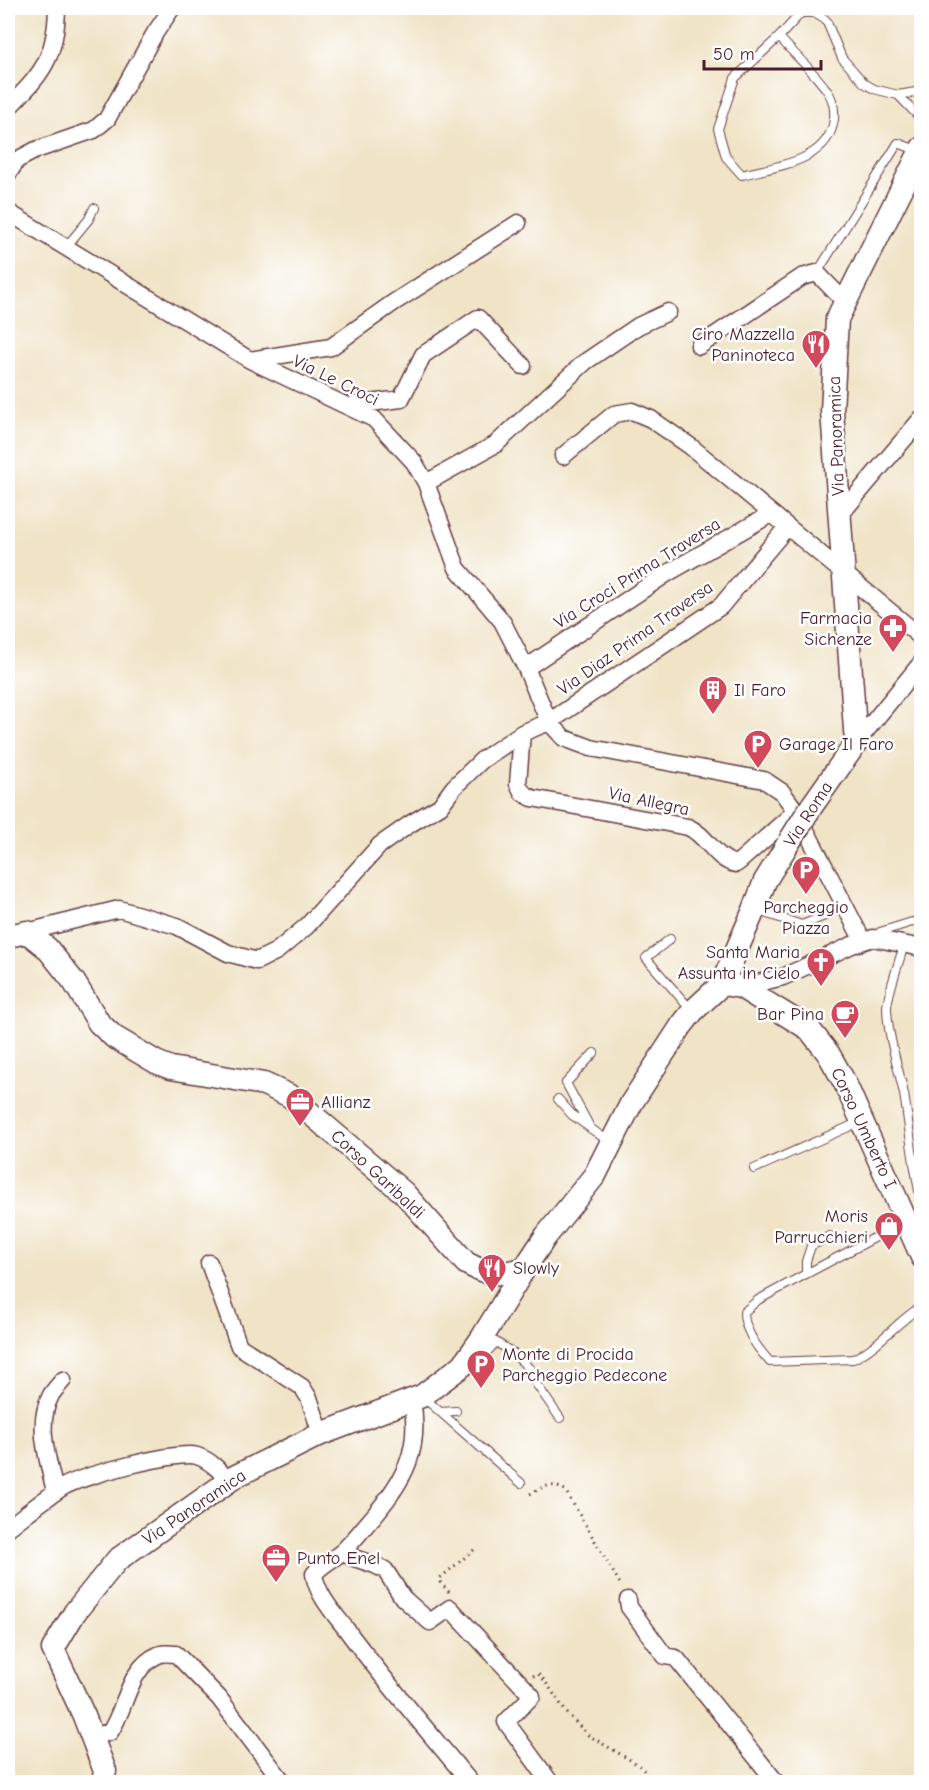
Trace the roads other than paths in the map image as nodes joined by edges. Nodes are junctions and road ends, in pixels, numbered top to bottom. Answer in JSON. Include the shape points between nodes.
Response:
{"nodes":[{"id":1,"x":57,"y":8,"type":"edge"},
{"id":2,"x":172,"y":8,"type":"edge"},
{"id":3,"x":779,"y":37,"type":"junction"},
{"id":4,"x":921,"y":91,"type":"edge"},
{"id":5,"x":898,"y":95,"type":"junction"},
{"id":6,"x":8,"y":108,"type":"edge"},
{"id":7,"x":921,"y":120,"type":"edge"},
{"id":8,"x":920,"y":150,"type":"edge"},
{"id":9,"x":8,"y":174,"type":"edge"},
{"id":10,"x":94,"y":208,"type":"dead end"},
{"id":11,"x":8,"y":212,"type":"edge"},
{"id":12,"x":518,"y":223,"type":"dead end"},
{"id":13,"x":66,"y":247,"type":"junction"},
{"id":14,"x":817,"y":273,"type":"junction"},
{"id":15,"x":845,"y":302,"type":"junction"},
{"id":16,"x":668,"y":312,"type":"dead end"},
{"id":17,"x":699,"y":346,"type":"dead end"},
{"id":18,"x":250,"y":360,"type":"junction"},
{"id":19,"x":522,"y":366,"type":"dead end"},
{"id":20,"x":346,"y":406,"type":"junction"},
{"id":21,"x":921,"y":418,"type":"edge"},
{"id":22,"x":562,"y":456,"type":"dead end"},
{"id":23,"x":426,"y":483,"type":"junction"},
{"id":24,"x":771,"y":514,"type":"junction"},
{"id":25,"x":839,"y":516,"type":"junction"},
{"id":26,"x":787,"y":527,"type":"junction"},
{"id":27,"x":843,"y":573,"type":"junction"},
{"id":28,"x":921,"y":638,"type":"edge"},
{"id":29,"x":921,"y":662,"type":"edge"},
{"id":30,"x":526,"y":669,"type":"junction"},
{"id":31,"x":549,"y":722,"type":"junction"},
{"id":32,"x":522,"y":733,"type":"junction"},
{"id":33,"x":856,"y":743,"type":"junction"},
{"id":34,"x":803,"y":809,"type":"junction"},
{"id":35,"x":844,"y":905,"type":"junction"},
{"id":36,"x":754,"y":910,"type":"junction"},
{"id":37,"x":912,"y":922,"type":"dead end"},
{"id":38,"x":17,"y":934,"type":"edge"},
{"id":39,"x":670,"y":939,"type":"dead end"},
{"id":40,"x":868,"y":940,"type":"junction"},
{"id":41,"x":904,"y":945,"type":"junction"},
{"id":42,"x":921,"y":948,"type":"edge"},
{"id":43,"x":731,"y":985,"type":"junction"},
{"id":44,"x":693,"y":1011,"type":"junction"},
{"id":45,"x":594,"y":1053,"type":"dead end"},
{"id":46,"x":558,"y":1099,"type":"dead end"},
{"id":47,"x":862,"y":1121,"type":"junction"},
{"id":48,"x":591,"y":1129,"type":"junction"},
{"id":49,"x":611,"y":1143,"type":"junction"},
{"id":50,"x":754,"y":1169,"type":"dead end"},
{"id":51,"x":921,"y":1204,"type":"edge"},
{"id":52,"x":908,"y":1226,"type":"junction"},
{"id":53,"x":830,"y":1236,"type":"dead end"},
{"id":54,"x":921,"y":1257,"type":"edge"},
{"id":55,"x":209,"y":1263,"type":"dead end"},
{"id":56,"x":524,"y":1269,"type":"junction"},
{"id":57,"x":806,"y":1274,"type":"junction"},
{"id":58,"x":921,"y":1306,"type":"edge"},
{"id":59,"x":467,"y":1370,"type":"junction"},
{"id":60,"x":63,"y":1380,"type":"dead end"},
{"id":61,"x":417,"y":1398,"type":"junction"},
{"id":62,"x":456,"y":1411,"type":"dead end"},
{"id":63,"x":440,"y":1412,"type":"junction"},
{"id":64,"x":560,"y":1418,"type":"dead end"},
{"id":65,"x":321,"y":1434,"type":"junction"},
{"id":66,"x":168,"y":1444,"type":"dead end"},
{"id":67,"x":154,"y":1460,"type":"junction"},
{"id":68,"x":223,"y":1474,"type":"junction"},
{"id":69,"x":521,"y":1483,"type":"dead end"},
{"id":70,"x":55,"y":1492,"type":"junction"},
{"id":71,"x":8,"y":1528,"type":"edge"},
{"id":72,"x":345,"y":1550,"type":"junction"},
{"id":73,"x":628,"y":1600,"type":"road end"},
{"id":74,"x":92,"y":1737,"type":"junction"},
{"id":75,"x":103,"y":1782,"type":"edge"},
{"id":76,"x":283,"y":1782,"type":"edge"},
{"id":77,"x":470,"y":1782,"type":"edge"},
{"id":78,"x":550,"y":1782,"type":"edge"},
{"id":79,"x":776,"y":1782,"type":"edge"}],
"edges":[{"from":1,"to":6,"type":"street","via":[[57,27],[47,62]]},
{"from":2,"to":9,"type":"street","via":[[107,119],[94,130],[17,160]]},
{"from":3,"to":3,"type":"lane","via":[[826,89],[835,107],[832,130],[820,147],[802,160],[742,175],[726,157],[718,129],[735,78]]},
{"from":3,"to":5,"type":"lane","via":[[801,13],[814,13],[826,20],[842,58],[864,83]]},
{"from":4,"to":5,"type":"lane"},
{"from":5,"to":7,"type":"lane"},
{"from":8,"to":14,"type":"lane","via":[[898,143]]},
{"from":8,"to":15,"type":"street","name":"Via Panoramica"},
{"from":10,"to":13,"type":"lane"},
{"from":11,"to":13,"type":"street","name":"Via Le Croci"},
{"from":12,"to":18,"type":"street","via":[[331,346]]},
{"from":13,"to":18,"type":"street","name":"Via Le Croci"},
{"from":14,"to":15,"type":"street"},
{"from":14,"to":17,"type":"street","via":[[802,277]]},
{"from":15,"to":25,"type":"street","name":"Via Panoramica","via":[[837,319],[832,411]]},
{"from":16,"to":23,"type":"street","via":[[638,326],[585,362],[496,444]]},
{"from":18,"to":20,"type":"street","name":"Via Le Croci"},
{"from":19,"to":20,"type":"street","via":[[478,318],[423,354],[401,399]]},
{"from":20,"to":23,"type":"street","name":"Via Le Croci","via":[[374,419],[414,462]]},
{"from":21,"to":25,"type":"street"},
{"from":22,"to":24,"type":"street","via":[[614,414],[632,411],[690,446]]},
{"from":23,"to":30,"type":"street","name":"Via Le Croci","via":[[457,568],[502,621]]},
{"from":24,"to":26,"type":"street"},
{"from":24,"to":30,"type":"street","name":"Via Croci Prima Traversa","via":[[666,574]]},
{"from":25,"to":27,"type":"street","name":"Via Panoramica"},
{"from":26,"to":27,"type":"street"},
{"from":26,"to":31,"type":"street","name":"Via Diaz Prima Traversa","via":[[721,606]]},
{"from":27,"to":28,"type":"street"},
{"from":27,"to":33,"type":"street","name":"Via Panoramica"},
{"from":29,"to":33,"type":"street","name":"Via Roma"},
{"from":30,"to":31,"type":"street","name":"Via Le Croci"},
{"from":31,"to":32,"type":"street","name":"Via Diaz Prima Traversa"},
{"from":31,"to":34,"type":"street","via":[[564,738],[591,748],[764,780]]},
{"from":32,"to":34,"type":"street","name":"Via Allegra","via":[[518,784],[523,794],[688,827],[727,862],[736,864]]},
{"from":32,"to":38,"type":"street","name":"Via Diaz Prima Traversa","via":[[482,760],[440,806],[380,845],[307,926],[277,951],[257,961],[228,953],[177,926],[119,909]]},
{"from":33,"to":34,"type":"street","name":"Via Roma"},
{"from":34,"to":35,"type":"street"},
{"from":34,"to":36,"type":"street","name":"Via Roma","bridge":true},
{"from":35,"to":36,"type":"lane","via":[[802,925]]},
{"from":35,"to":40,"type":"street"},
{"from":36,"to":43,"type":"street","name":"Via Roma"},
{"from":37,"to":40,"type":"lane"},
{"from":38,"to":56,"type":"street","name":"Corso Garibaldi","via":[[47,948],[99,1023],[114,1037],[171,1068],[264,1084],[290,1096],[404,1193],[466,1263],[501,1274]]},
{"from":39,"to":44,"type":"lane","via":[[646,958]]},
{"from":40,"to":41,"type":"street"},
{"from":40,"to":43,"type":"street","via":[[783,976]]},
{"from":41,"to":42,"type":"street"},
{"from":41,"to":51,"type":"lane","via":[[887,1005]]},
{"from":43,"to":44,"type":"street"},
{"from":43,"to":47,"type":"street","name":"Corso Umberto I","via":[[808,1029],[828,1053]]},
{"from":44,"to":49,"type":"street","via":[[632,1102]]},
{"from":45,"to":48,"type":"lane","via":[[566,1083]]},
{"from":46,"to":48,"type":"lane"},
{"from":47,"to":50,"type":"lane"},
{"from":47,"to":52,"type":"street","name":"Corso Umberto I"},
{"from":48,"to":49,"type":"lane"},
{"from":49,"to":56,"type":"street","via":[[595,1174]]},
{"from":52,"to":54,"type":"street","name":"Corso Umberto I"},
{"from":52,"to":57,"type":"lane","via":[[876,1237]]},
{"from":53,"to":57,"type":"lane","via":[[811,1246]]},
{"from":55,"to":65,"type":"street","via":[[239,1346],[302,1387]]},
{"from":56,"to":59,"type":"street","name":"Via Panoramica"},
{"from":57,"to":58,"type":"lane","via":[[744,1312],[757,1347],[770,1362],[853,1359]]},
{"from":59,"to":61,"type":"street","name":"Via Panoramica"},
{"from":59,"to":64,"type":"lane","via":[[496,1342],[531,1370]]},
{"from":60,"to":70,"type":"street","via":[[51,1395],[43,1431]]},
{"from":61,"to":63,"type":"lane"},
{"from":61,"to":65,"type":"street","name":"Via Panoramica"},
{"from":61,"to":72,"type":"street","via":[[412,1453],[403,1476],[392,1496]]},
{"from":62,"to":63,"type":"lane"},
{"from":63,"to":69,"type":"lane"},
{"from":65,"to":68,"type":"street","name":"Via Panoramica","via":[[249,1470]]},
{"from":66,"to":67,"type":"street"},
{"from":67,"to":68,"type":"street","via":[[196,1455]]},
{"from":67,"to":70,"type":"street","via":[[104,1472]]},
{"from":68,"to":74,"type":"street","name":"Via Panoramica","via":[[117,1560],[75,1612],[53,1649]]},
{"from":70,"to":71,"type":"street"},
{"from":72,"to":77,"type":"street","via":[[319,1568],[314,1574],[316,1584],[364,1653]]},
{"from":72,"to":78,"type":"street","via":[[351,1557],[385,1570],[403,1598],[430,1622],[450,1608],[532,1695],[506,1722]]},
{"from":73,"to":79,"type":"street","via":[[629,1607],[665,1656],[676,1658]]},
{"from":74,"to":75,"type":"street","name":"Via Panoramica","via":[[105,1771]]},
{"from":74,"to":76,"type":"street","via":[[110,1732],[132,1679],[146,1663],[160,1654],[176,1654],[219,1698]]}]}
